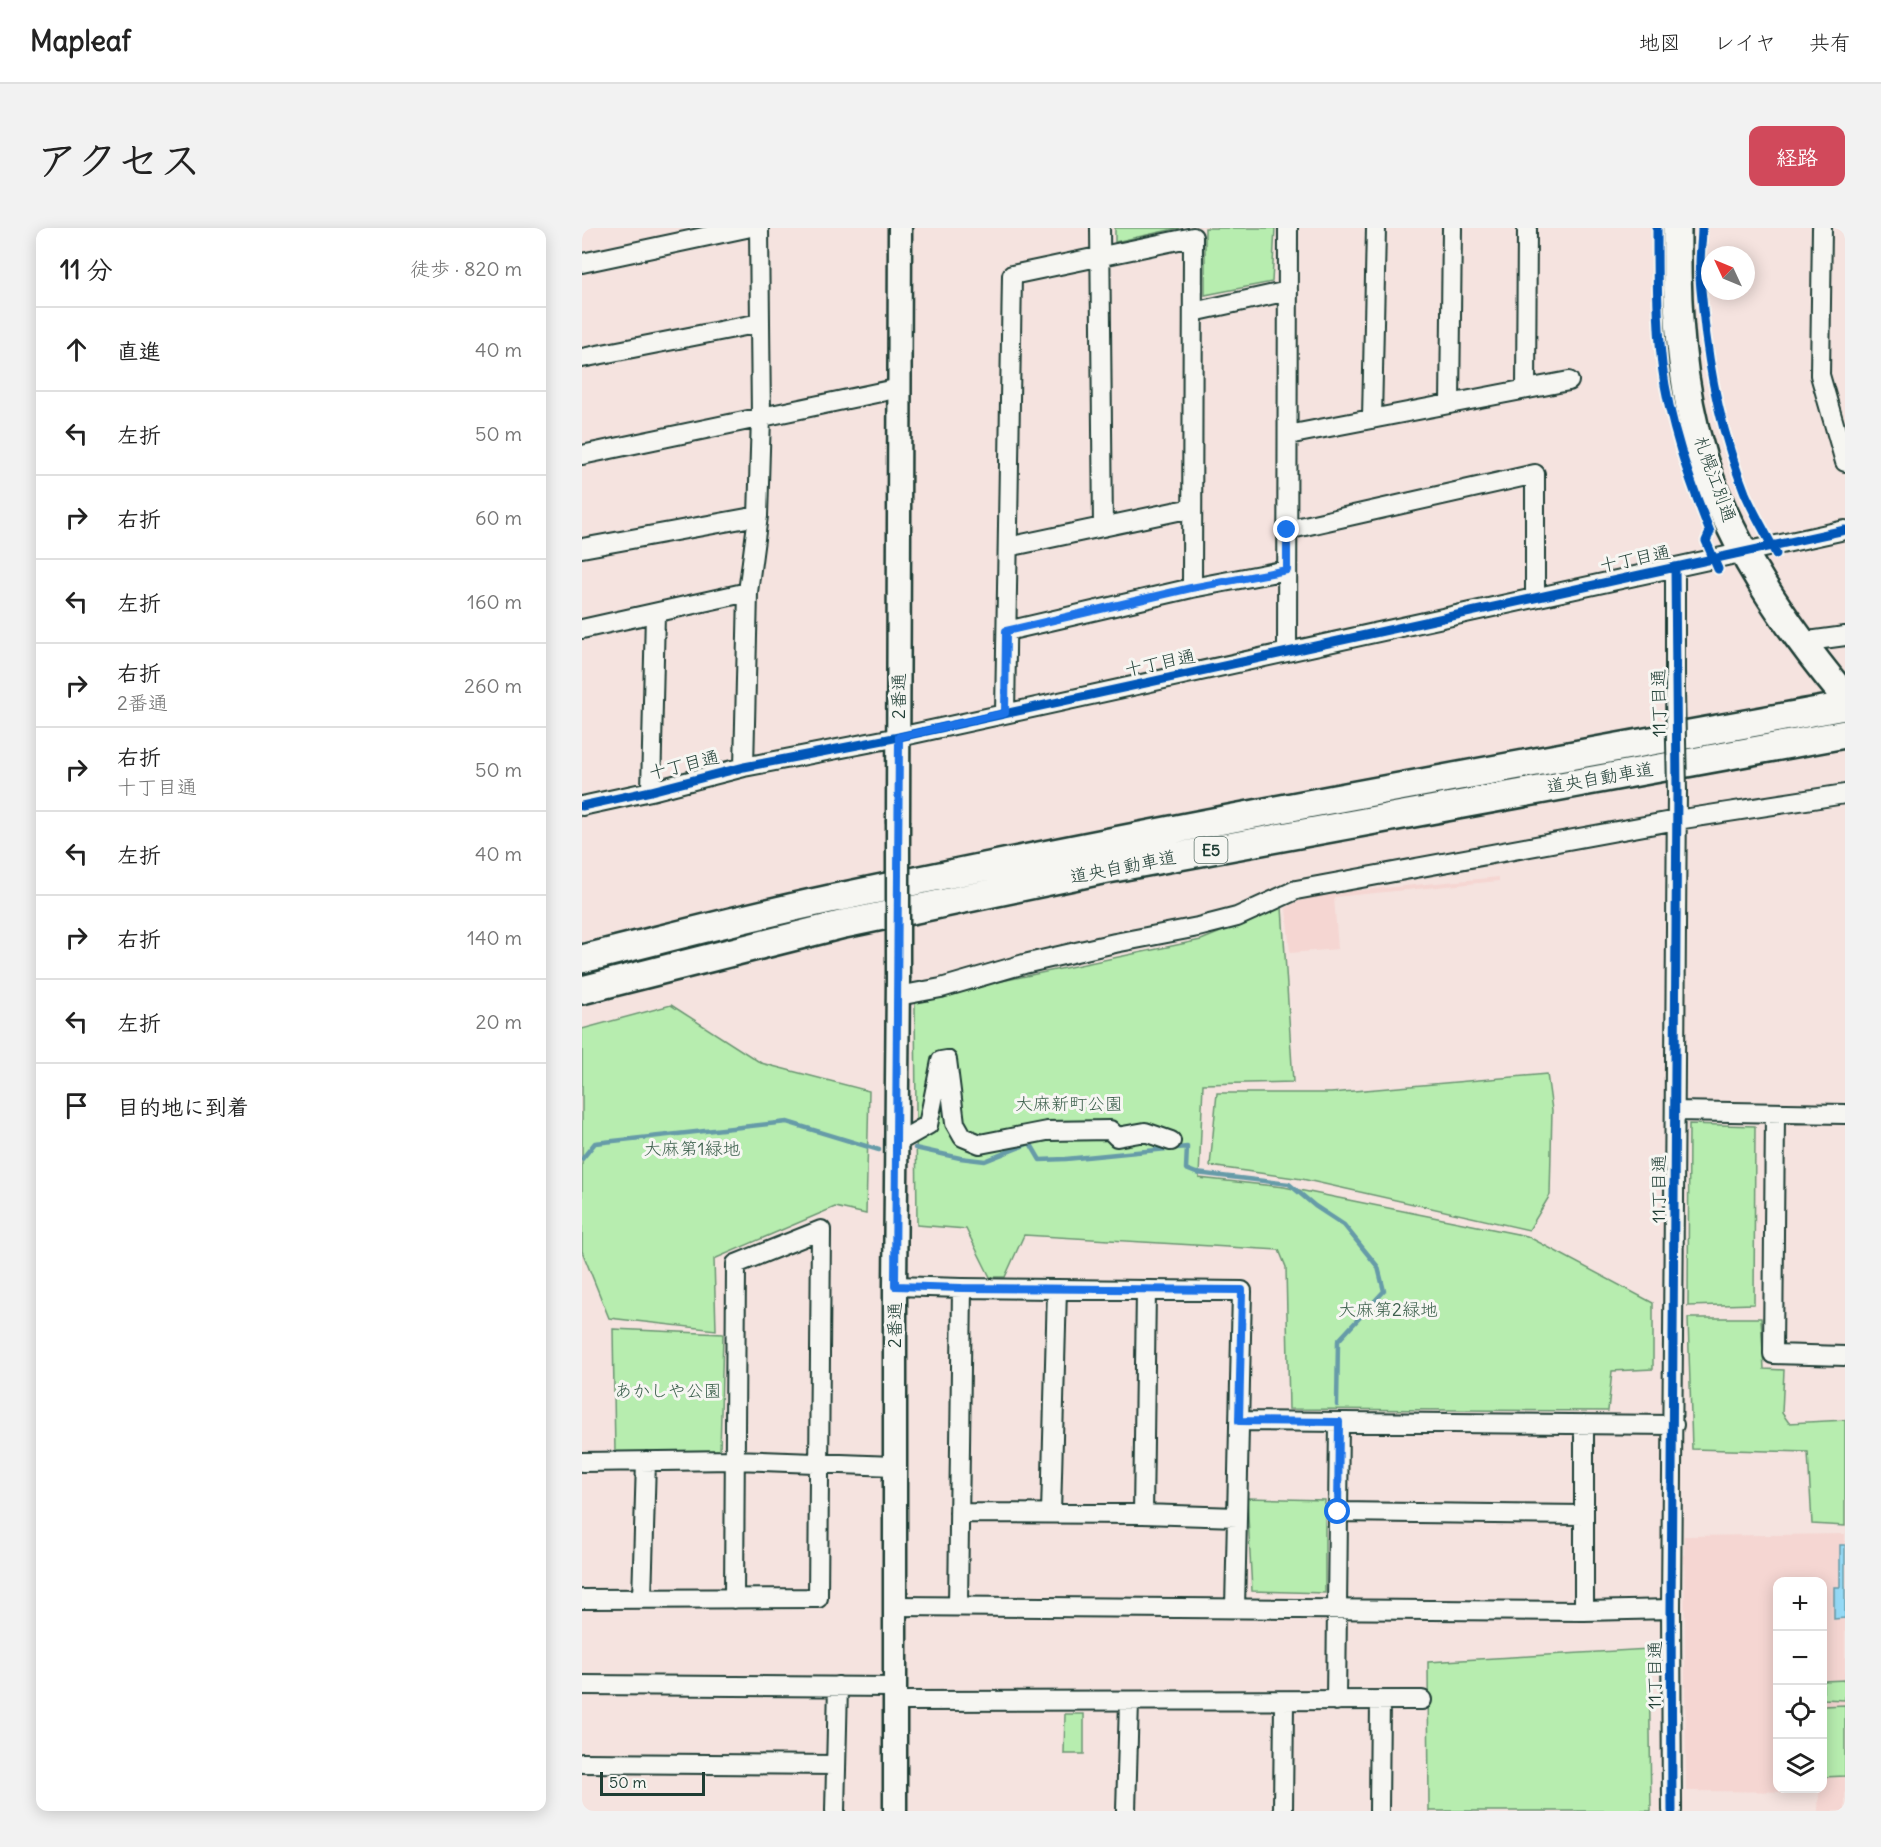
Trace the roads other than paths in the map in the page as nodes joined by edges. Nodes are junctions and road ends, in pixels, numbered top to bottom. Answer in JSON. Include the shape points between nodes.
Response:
{"nodes":[{"id":1,"x":746,"y":228,"type":"edge"},
{"id":2,"x":759,"y":228,"type":"edge"},
{"id":3,"x":900,"y":228,"type":"edge"},
{"id":4,"x":1100,"y":228,"type":"edge"},
{"id":5,"x":1288,"y":228,"type":"edge"},
{"id":6,"x":1376,"y":228,"type":"edge"},
{"id":7,"x":1452,"y":228,"type":"edge"},
{"id":8,"x":1527,"y":228,"type":"edge"},
{"id":9,"x":1677,"y":228,"type":"edge"},
{"id":10,"x":1822,"y":228,"type":"edge"},
{"id":11,"x":1100,"y":257,"type":"junction"},
{"id":12,"x":582,"y":263,"type":"edge"},
{"id":13,"x":1288,"y":291,"type":"junction"},
{"id":14,"x":1193,"y":312,"type":"junction"},
{"id":15,"x":759,"y":323,"type":"junction"},
{"id":16,"x":582,"y":358,"type":"edge"},
{"id":17,"x":1569,"y":381,"type":"dead end"},
{"id":18,"x":900,"y":388,"type":"junction"},
{"id":19,"x":1526,"y":389,"type":"junction"},
{"id":20,"x":1450,"y":404,"type":"junction"},
{"id":21,"x":1838,"y":406,"type":"edge"},
{"id":22,"x":760,"y":417,"type":"junction"},
{"id":23,"x":1372,"y":419,"type":"junction"},
{"id":24,"x":1288,"y":435,"type":"junction"},
{"id":25,"x":582,"y":455,"type":"edge"},
{"id":26,"x":1845,"y":462,"type":"edge"},
{"id":27,"x":1192,"y":508,"type":"junction"},
{"id":28,"x":758,"y":516,"type":"junction"},
{"id":29,"x":1103,"y":527,"type":"junction"},
{"id":30,"x":1287,"y":530,"type":"junction"},
{"id":31,"x":1845,"y":530,"type":"edge"},
{"id":32,"x":1008,"y":547,"type":"junction"},
{"id":33,"x":582,"y":548,"type":"edge"},
{"id":34,"x":1745,"y":551,"type":"junction"},
{"id":35,"x":1675,"y":567,"type":"junction"},
{"id":36,"x":1287,"y":570,"type":"junction"},
{"id":37,"x":1191,"y":588,"type":"junction"},
{"id":38,"x":748,"y":592,"type":"junction"},
{"id":39,"x":1535,"y":597,"type":"junction"},
{"id":40,"x":656,"y":613,"type":"junction"},
{"id":41,"x":582,"y":629,"type":"edge"},
{"id":42,"x":1006,"y":631,"type":"junction"},
{"id":43,"x":1845,"y":636,"type":"edge"},
{"id":44,"x":1807,"y":649,"type":"junction"},
{"id":45,"x":1287,"y":652,"type":"junction"},
{"id":46,"x":1845,"y":697,"type":"edge"},
{"id":47,"x":1845,"y":706,"type":"edge"},
{"id":48,"x":1005,"y":713,"type":"junction"},
{"id":49,"x":1845,"y":734,"type":"edge"},
{"id":50,"x":899,"y":737,"type":"junction"},
{"id":51,"x":744,"y":767,"type":"junction"},
{"id":52,"x":651,"y":791,"type":"junction"},
{"id":53,"x":1845,"y":794,"type":"edge"},
{"id":54,"x":582,"y":806,"type":"edge"},
{"id":55,"x":1677,"y":820,"type":"junction"},
{"id":56,"x":582,"y":959,"type":"edge"},
{"id":57,"x":898,"y":988,"type":"junction"},
{"id":58,"x":582,"y":990,"type":"edge"},
{"id":59,"x":1676,"y":1111,"type":"junction"},
{"id":60,"x":1775,"y":1113,"type":"junction"},
{"id":61,"x":1845,"y":1114,"type":"edge"},
{"id":62,"x":1171,"y":1141,"type":"dead end"},
{"id":63,"x":896,"y":1143,"type":"junction"},
{"id":64,"x":895,"y":1286,"type":"junction"},
{"id":65,"x":962,"y":1288,"type":"junction"},
{"id":66,"x":1057,"y":1289,"type":"junction"},
{"id":67,"x":1146,"y":1290,"type":"junction"},
{"id":68,"x":1845,"y":1356,"type":"edge"},
{"id":69,"x":1239,"y":1421,"type":"junction"},
{"id":70,"x":1339,"y":1422,"type":"junction"},
{"id":71,"x":1584,"y":1424,"type":"junction"},
{"id":72,"x":1674,"y":1425,"type":"junction"},
{"id":73,"x":735,"y":1460,"type":"junction"},
{"id":74,"x":646,"y":1461,"type":"junction"},
{"id":75,"x":582,"y":1462,"type":"edge"},
{"id":76,"x":819,"y":1462,"type":"junction"},
{"id":77,"x":894,"y":1466,"type":"junction"},
{"id":78,"x":1338,"y":1512,"type":"junction"},
{"id":79,"x":959,"y":1513,"type":"junction"},
{"id":80,"x":1051,"y":1514,"type":"junction"},
{"id":81,"x":1143,"y":1514,"type":"junction"},
{"id":82,"x":1584,"y":1515,"type":"junction"},
{"id":83,"x":1237,"y":1517,"type":"junction"},
{"id":84,"x":582,"y":1599,"type":"edge"},
{"id":85,"x":642,"y":1599,"type":"junction"},
{"id":86,"x":734,"y":1599,"type":"junction"},
{"id":87,"x":958,"y":1605,"type":"junction"},
{"id":88,"x":894,"y":1606,"type":"junction"},
{"id":89,"x":1235,"y":1608,"type":"junction"},
{"id":90,"x":1337,"y":1608,"type":"junction"},
{"id":91,"x":1671,"y":1609,"type":"junction"},
{"id":92,"x":1584,"y":1611,"type":"junction"},
{"id":93,"x":582,"y":1685,"type":"edge"},
{"id":94,"x":837,"y":1686,"type":"junction"},
{"id":95,"x":895,"y":1694,"type":"junction"},
{"id":96,"x":1380,"y":1700,"type":"junction"},
{"id":97,"x":1422,"y":1700,"type":"dead end"},
{"id":98,"x":1129,"y":1701,"type":"junction"},
{"id":99,"x":1284,"y":1701,"type":"junction"},
{"id":100,"x":1336,"y":1701,"type":"junction"},
{"id":101,"x":582,"y":1763,"type":"edge"},
{"id":102,"x":836,"y":1765,"type":"junction"},
{"id":103,"x":836,"y":1811,"type":"edge"},
{"id":104,"x":895,"y":1811,"type":"edge"},
{"id":105,"x":1126,"y":1811,"type":"edge"},
{"id":106,"x":1283,"y":1811,"type":"edge"},
{"id":107,"x":1379,"y":1811,"type":"edge"},
{"id":108,"x":1672,"y":1811,"type":"edge"}],
"edges":[{"from":1,"to":12,"type":"street"},
{"from":2,"to":15,"type":"street"},
{"from":3,"to":18,"type":"main road","name":"2番通"},
{"from":4,"to":11,"type":"street"},
{"from":5,"to":13,"type":"street"},
{"from":6,"to":23,"type":"street"},
{"from":7,"to":20,"type":"street"},
{"from":8,"to":19,"type":"street"},
{"from":9,"to":34,"type":"highway","name":"札幌江別通","via":[[1676,283],[1689,398],[1707,469]]},
{"from":10,"to":21,"type":"street","via":[[1820,375]]},
{"from":11,"to":14,"type":"street","via":[[1193,237]]},
{"from":11,"to":29,"type":"street"},
{"from":11,"to":32,"type":"street","via":[[1012,275]]},
{"from":13,"to":14,"type":"street"},
{"from":13,"to":24,"type":"street"},
{"from":14,"to":27,"type":"street"},
{"from":15,"to":16,"type":"street"},
{"from":15,"to":22,"type":"street"},
{"from":17,"to":19,"type":"street"},
{"from":18,"to":22,"type":"street"},
{"from":18,"to":50,"type":"main road","name":"2番通"},
{"from":19,"to":20,"type":"street"},
{"from":20,"to":23,"type":"street"},
{"from":21,"to":26,"type":"street"},
{"from":22,"to":25,"type":"street"},
{"from":22,"to":28,"type":"street"},
{"from":23,"to":24,"type":"street"},
{"from":24,"to":30,"type":"street"},
{"from":27,"to":29,"type":"street"},
{"from":27,"to":37,"type":"street"},
{"from":28,"to":33,"type":"street"},
{"from":28,"to":38,"type":"street"},
{"from":29,"to":32,"type":"street"},
{"from":30,"to":36,"type":"street"},
{"from":30,"to":39,"type":"street","via":[[1535,474]]},
{"from":31,"to":34,"type":"street","name":"十丁目通"},
{"from":32,"to":42,"type":"street"},
{"from":34,"to":35,"type":"street","name":"十丁目通"},
{"from":34,"to":44,"type":"highway","name":"札幌江別通","via":[[1766,590]]},
{"from":35,"to":39,"type":"street","name":"十丁目通"},
{"from":35,"to":55,"type":"street","name":"11丁目通","bridge":true},
{"from":36,"to":37,"type":"street"},
{"from":36,"to":45,"type":"street"},
{"from":37,"to":42,"type":"street"},
{"from":38,"to":40,"type":"street"},
{"from":38,"to":51,"type":"street"},
{"from":39,"to":45,"type":"street","name":"十丁目通"},
{"from":40,"to":41,"type":"street"},
{"from":40,"to":52,"type":"street"},
{"from":42,"to":48,"type":"street"},
{"from":43,"to":44,"type":"street"},
{"from":44,"to":46,"type":"highway","name":"札幌江別通"},
{"from":45,"to":48,"type":"street","name":"十丁目通"},
{"from":47,"to":56,"type":"highway","name":"道央自動車道","number":"E5","via":[[1080,848],[837,897]]},
{"from":48,"to":50,"type":"street","name":"十丁目通"},
{"from":49,"to":58,"type":"highway","name":"道央自動車道","number":"E5","via":[[1097,871],[844,924]]},
{"from":50,"to":51,"type":"street","name":"十丁目通"},
{"from":50,"to":57,"type":"main road","name":"2番通","bridge":true},
{"from":51,"to":52,"type":"street","name":"十丁目通"},
{"from":52,"to":54,"type":"street","name":"十丁目通"},
{"from":53,"to":55,"type":"street"},
{"from":55,"to":57,"type":"street","via":[[1296,890],[1218,922],[1024,964],[941,988]]},
{"from":55,"to":59,"type":"street","name":"11丁目通"},
{"from":57,"to":63,"type":"main road","name":"2番通"},
{"from":59,"to":60,"type":"street"},
{"from":59,"to":72,"type":"street","name":"11丁目通"},
{"from":60,"to":61,"type":"street"},
{"from":60,"to":68,"type":"street","via":[[1773,1354]]},
{"from":62,"to":63,"type":"street","via":[[1145,1132],[1117,1137],[1110,1130],[1047,1131],[980,1144],[963,1137],[955,1123],[947,1060],[941,1061],[928,1125]]},
{"from":63,"to":64,"type":"main road","name":"2番通"},
{"from":64,"to":65,"type":"street"},
{"from":64,"to":77,"type":"main road","name":"2番通"},
{"from":65,"to":66,"type":"street"},
{"from":65,"to":79,"type":"street"},
{"from":66,"to":67,"type":"street"},
{"from":66,"to":80,"type":"street"},
{"from":67,"to":69,"type":"street","via":[[1242,1290]]},
{"from":67,"to":81,"type":"street"},
{"from":69,"to":70,"type":"street"},
{"from":69,"to":83,"type":"street"},
{"from":70,"to":71,"type":"street"},
{"from":70,"to":78,"type":"street"},
{"from":71,"to":72,"type":"street"},
{"from":71,"to":82,"type":"street"},
{"from":72,"to":91,"type":"street","name":"11丁目通"},
{"from":73,"to":74,"type":"street"},
{"from":73,"to":76,"type":"street"},
{"from":73,"to":76,"type":"street","via":[[736,1264],[821,1230]]},
{"from":73,"to":86,"type":"street"},
{"from":74,"to":75,"type":"street"},
{"from":74,"to":85,"type":"street"},
{"from":76,"to":77,"type":"street"},
{"from":76,"to":86,"type":"street","via":[[818,1598]]},
{"from":77,"to":88,"type":"main road","name":"2番通"},
{"from":78,"to":82,"type":"street"},
{"from":78,"to":90,"type":"street"},
{"from":79,"to":80,"type":"street"},
{"from":79,"to":87,"type":"street"},
{"from":80,"to":81,"type":"street"},
{"from":81,"to":83,"type":"street"},
{"from":82,"to":92,"type":"street"},
{"from":83,"to":89,"type":"street"},
{"from":84,"to":85,"type":"street"},
{"from":85,"to":86,"type":"street"},
{"from":87,"to":88,"type":"street"},
{"from":87,"to":89,"type":"street"},
{"from":88,"to":95,"type":"main road","name":"2番通"},
{"from":89,"to":90,"type":"street"},
{"from":90,"to":92,"type":"street"},
{"from":90,"to":100,"type":"street"},
{"from":91,"to":92,"type":"street"},
{"from":91,"to":108,"type":"street","name":"11丁目通"},
{"from":93,"to":94,"type":"street"},
{"from":94,"to":95,"type":"street"},
{"from":94,"to":102,"type":"street"},
{"from":95,"to":98,"type":"street"},
{"from":95,"to":104,"type":"main road","name":"2番通"},
{"from":96,"to":97,"type":"street"},
{"from":96,"to":100,"type":"street"},
{"from":96,"to":107,"type":"street"},
{"from":98,"to":99,"type":"street"},
{"from":98,"to":105,"type":"street"},
{"from":99,"to":100,"type":"street"},
{"from":99,"to":106,"type":"street"},
{"from":101,"to":102,"type":"street"},
{"from":102,"to":103,"type":"street"}]}
